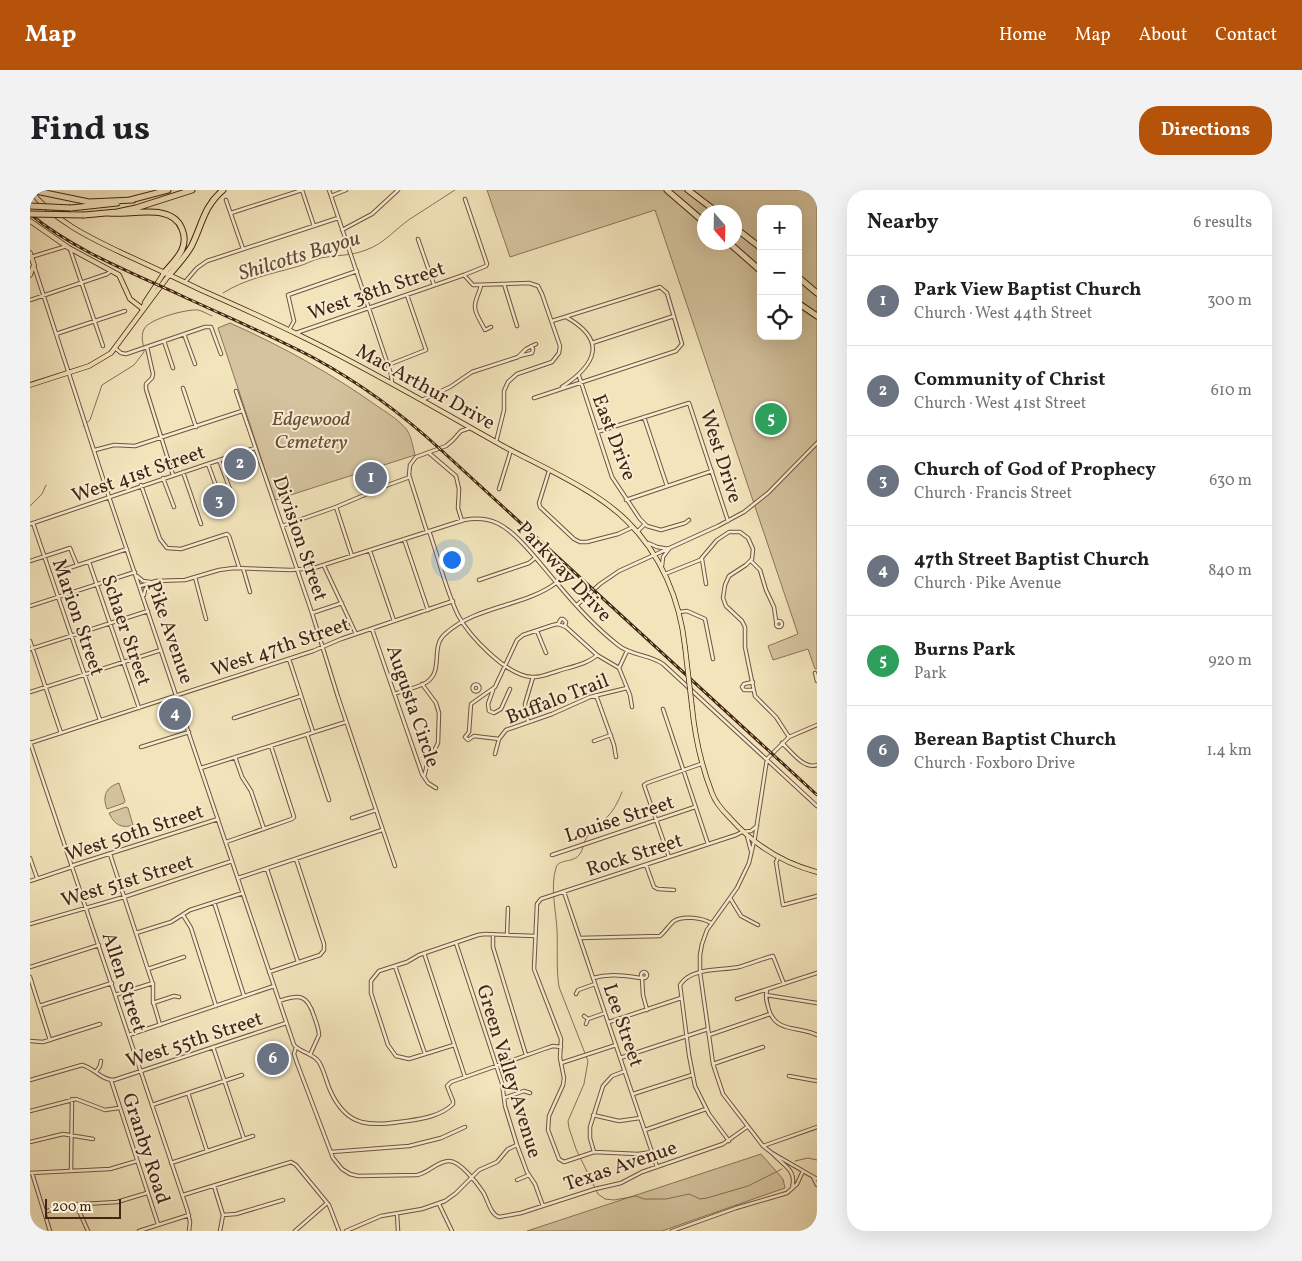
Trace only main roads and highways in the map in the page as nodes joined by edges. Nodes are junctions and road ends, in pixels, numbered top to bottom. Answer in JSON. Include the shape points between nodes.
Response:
{"nodes":[{"id":1,"x":30,"y":190,"type":"edge"},
{"id":2,"x":168,"y":190,"type":"edge"},
{"id":3,"x":192,"y":190,"type":"edge"},
{"id":4,"x":223,"y":190,"type":"edge"},
{"id":5,"x":667,"y":190,"type":"edge"},
{"id":6,"x":688,"y":190,"type":"edge"},
{"id":7,"x":50,"y":195,"type":"junction"},
{"id":8,"x":133,"y":200,"type":"junction"},
{"id":9,"x":43,"y":204,"type":"junction"},
{"id":10,"x":708,"y":205,"type":"edge"},
{"id":11,"x":30,"y":206,"type":"edge"},
{"id":12,"x":108,"y":213,"type":"junction"},
{"id":13,"x":30,"y":214,"type":"edge"},
{"id":14,"x":697,"y":216,"type":"edge"},
{"id":15,"x":31,"y":221,"type":"edge"},
{"id":16,"x":742,"y":233,"type":"edge"},
{"id":17,"x":757,"y":245,"type":"edge"},
{"id":18,"x":737,"y":250,"type":"edge"},
{"id":19,"x":31,"y":257,"type":"edge"},
{"id":20,"x":32,"y":265,"type":"edge"},
{"id":21,"x":757,"y":267,"type":"edge"},
{"id":22,"x":166,"y":274,"type":"junction"},
{"id":23,"x":30,"y":275,"type":"edge"},
{"id":24,"x":802,"y":281,"type":"edge"},
{"id":25,"x":817,"y":293,"type":"edge"},
{"id":26,"x":802,"y":305,"type":"edge"},
{"id":27,"x":143,"y":309,"type":"junction"},
{"id":28,"x":817,"y":318,"type":"edge"},
{"id":29,"x":30,"y":385,"type":"edge"},
{"id":30,"x":817,"y":872,"type":"edge"}],
"edges":[{"from":1,"to":7,"type":"highway"},
{"from":1,"to":9,"type":"main road","name":"Mac Arthur Drive"},
{"from":2,"to":8,"type":"highway"},
{"from":3,"to":12,"type":"highway","via":[[148,205]]},
{"from":4,"to":22,"type":"highway","via":[[208,206],[192,245]]},
{"from":5,"to":14,"type":"highway"},
{"from":6,"to":10,"type":"highway"},
{"from":7,"to":8,"type":"highway","via":[[89,202]]},
{"from":7,"to":9,"type":"highway","via":[[44,198]]},
{"from":8,"to":11,"type":"highway","bridge":true,"via":[[71,208]]},
{"from":9,"to":22,"type":"main road","name":"Mac Arthur Drive","via":[[84,234]]},
{"from":12,"to":13,"type":"highway","bridge":true},
{"from":12,"to":22,"type":"highway","via":[[164,213],[180,224],[184,237],[182,251]]},
{"from":15,"to":27,"type":"main road","via":[[121,277],[130,299]]},
{"from":16,"to":17,"type":"highway"},
{"from":18,"to":21,"type":"highway"},
{"from":19,"to":20,"type":"main road"},
{"from":20,"to":23,"type":"main road"},
{"from":22,"to":27,"type":"main road"},
{"from":22,"to":30,"type":"main road","name":"Mac Arthur Drive","bridge":true,"via":[[296,333],[392,385],[607,504],[634,528],[662,568],[679,612],[696,736],[712,794],[724,812],[754,842],[778,858]]},
{"from":24,"to":25,"type":"highway"},
{"from":26,"to":28,"type":"highway"},
{"from":27,"to":29,"type":"main road","via":[[115,348],[100,361]]}]}
